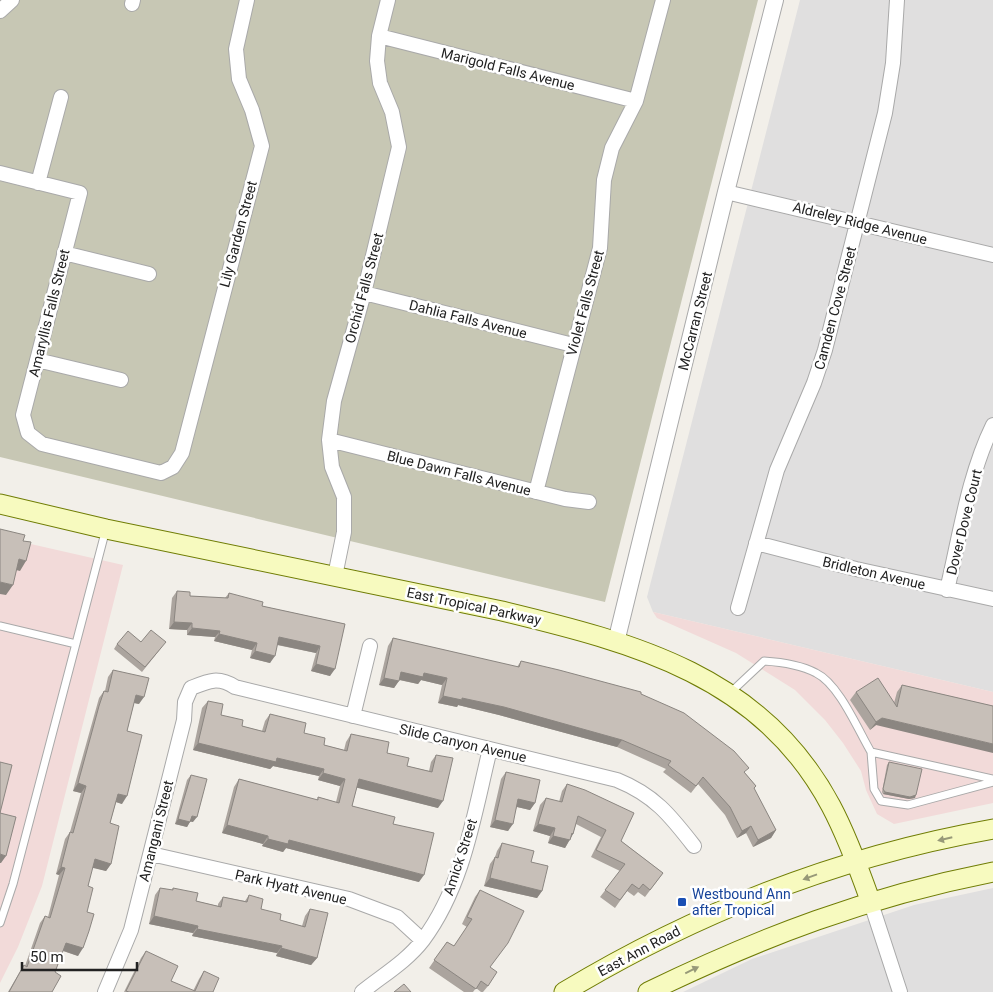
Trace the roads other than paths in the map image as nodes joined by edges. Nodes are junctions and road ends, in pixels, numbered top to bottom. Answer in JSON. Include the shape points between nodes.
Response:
{"nodes":[{"id":1,"x":12,"y":0,"type":"edge"},
{"id":2,"x":247,"y":0,"type":"edge"},
{"id":3,"x":388,"y":0,"type":"edge"},
{"id":4,"x":663,"y":0,"type":"edge"},
{"id":5,"x":775,"y":0,"type":"edge"},
{"id":6,"x":897,"y":0,"type":"edge"},
{"id":7,"x":0,"y":10,"type":"edge"},
{"id":8,"x":379,"y":36,"type":"junction"},
{"id":9,"x":61,"y":97,"type":"dead end"},
{"id":10,"x":636,"y":102,"type":"junction"},
{"id":11,"x":0,"y":173,"type":"edge"},
{"id":12,"x":38,"y":183,"type":"junction"},
{"id":13,"x":726,"y":192,"type":"junction"},
{"id":14,"x":857,"y":223,"type":"junction"},
{"id":15,"x":64,"y":253,"type":"junction"},
{"id":16,"x":993,"y":255,"type":"edge"},
{"id":17,"x":149,"y":274,"type":"dead end"},
{"id":18,"x":364,"y":293,"type":"junction"},
{"id":19,"x":573,"y":345,"type":"junction"},
{"id":20,"x":37,"y":360,"type":"junction"},
{"id":21,"x":121,"y":380,"type":"dead end"},
{"id":22,"x":993,"y":425,"type":"edge"},
{"id":23,"x":28,"y":433,"type":"joint"},
{"id":24,"x":329,"y":440,"type":"junction"},
{"id":25,"x":536,"y":492,"type":"junction"},
{"id":26,"x":589,"y":502,"type":"dead end"},
{"id":27,"x":0,"y":504,"type":"edge"},
{"id":28,"x":106,"y":528,"type":"junction"},
{"id":29,"x":756,"y":543,"type":"junction"},
{"id":30,"x":335,"y":576,"type":"junction"},
{"id":31,"x":947,"y":590,"type":"junction"},
{"id":32,"x":993,"y":599,"type":"edge"},
{"id":33,"x":738,"y":608,"type":"dead end"},
{"id":34,"x":0,"y":626,"type":"edge"},
{"id":35,"x":616,"y":642,"type":"junction"},
{"id":36,"x":76,"y":644,"type":"junction"},
{"id":37,"x":370,"y":646,"type":"dead end"},
{"id":38,"x":210,"y":680,"type":"joint"},
{"id":39,"x":730,"y":693,"type":"junction"},
{"id":40,"x":353,"y":716,"type":"junction"},
{"id":41,"x":490,"y":750,"type":"junction"},
{"id":42,"x":871,"y":752,"type":"junction"},
{"id":43,"x":993,"y":780,"type":"edge"},
{"id":44,"x":993,"y":829,"type":"edge"},
{"id":45,"x":694,"y":846,"type":"dead end"},
{"id":46,"x":151,"y":854,"type":"junction"},
{"id":47,"x":856,"y":860,"type":"junction"},
{"id":48,"x":993,"y":872,"type":"edge"},
{"id":49,"x":870,"y":900,"type":"junction"},
{"id":50,"x":0,"y":922,"type":"edge"},
{"id":51,"x":422,"y":940,"type":"junction"},
{"id":52,"x":106,"y":992,"type":"edge"},
{"id":53,"x":362,"y":992,"type":"edge"},
{"id":54,"x":564,"y":992,"type":"edge"},
{"id":55,"x":648,"y":992,"type":"edge"},
{"id":56,"x":900,"y":992,"type":"edge"}],
"edges":[{"from":1,"to":7,"type":"street"},
{"from":2,"to":23,"type":"street","name":"Lily Garden Street","via":[[236,49],[239,79],[262,146],[182,453],[173,467],[160,473],[42,444]]},
{"from":3,"to":8,"type":"street","name":"Orchid Falls Street"},
{"from":4,"to":10,"type":"street","name":"Violet Falls Street"},
{"from":5,"to":13,"type":"street","name":"McCarran Street"},
{"from":6,"to":14,"type":"street","name":"Camden Cove Street","via":[[893,63],[885,113]]},
{"from":8,"to":10,"type":"street","name":"Marigold Falls Avenue"},
{"from":8,"to":18,"type":"street","name":"Orchid Falls Street","via":[[377,61],[380,84],[392,112],[399,147]]},
{"from":9,"to":12,"type":"street"},
{"from":10,"to":19,"type":"street","name":"Violet Falls Street","via":[[612,148],[604,180],[600,248]]},
{"from":11,"to":12,"type":"street"},
{"from":12,"to":15,"type":"street","name":"Amaryllis Falls Street","via":[[80,193]]},
{"from":13,"to":14,"type":"street","name":"Aldreley Ridge Avenue"},
{"from":13,"to":35,"type":"street","name":"McCarran Street"},
{"from":14,"to":16,"type":"street","name":"Aldreley Ridge Avenue"},
{"from":14,"to":29,"type":"street","name":"Camden Cove Street","via":[[825,350],[777,470]]},
{"from":15,"to":17,"type":"street"},
{"from":15,"to":20,"type":"street","name":"Amaryllis Falls Street"},
{"from":18,"to":19,"type":"street","name":"Dahlia Falls Avenue"},
{"from":18,"to":24,"type":"street","name":"Orchid Falls Street","via":[[334,401]]},
{"from":19,"to":25,"type":"street","name":"Violet Falls Street"},
{"from":20,"to":21,"type":"street"},
{"from":20,"to":23,"type":"street","name":"Amaryllis Falls Street","via":[[23,415]]},
{"from":22,"to":31,"type":"street","name":"Dover Dove Court","via":[[974,477]]},
{"from":24,"to":25,"type":"street","name":"Blue Dawn Falls Avenue"},
{"from":24,"to":30,"type":"street","name":"Orchid Falls Street","via":[[332,467],[344,497],[344,532]]},
{"from":25,"to":26,"type":"street","name":"Blue Dawn Falls Avenue","via":[[564,500]]},
{"from":27,"to":28,"type":"main road","name":"East Tropical Parkway"},
{"from":28,"to":30,"type":"main road","name":"East Tropical Parkway"},
{"from":28,"to":36,"type":"lane"},
{"from":29,"to":31,"type":"street","name":"Bridleton Avenue"},
{"from":29,"to":33,"type":"street","name":"Camden Cove Street"},
{"from":30,"to":35,"type":"main road","name":"East Tropical Parkway","via":[[510,613]]},
{"from":31,"to":32,"type":"street","name":"Bridleton Avenue"},
{"from":34,"to":36,"type":"lane"},
{"from":35,"to":39,"type":"main road","name":"East Tropical Parkway","via":[[673,662]]},
{"from":36,"to":50,"type":"lane","via":[[13,884]]},
{"from":37,"to":40,"type":"street"},
{"from":38,"to":40,"type":"street","name":"Slide Canyon Avenue","via":[[226,681],[235,687]]},
{"from":38,"to":46,"type":"street","name":"Amangani Street","via":[[191,688],[185,702],[184,720]]},
{"from":39,"to":42,"type":"lane","via":[[764,661],[816,673],[832,686]]},
{"from":39,"to":47,"type":"main road","name":"East Tropical Parkway","via":[[776,732],[817,782]]},
{"from":40,"to":41,"type":"street","name":"Slide Canyon Avenue"},
{"from":41,"to":45,"type":"street","name":"Slide Canyon Avenue","via":[[617,780],[638,788],[666,810]]},
{"from":41,"to":51,"type":"street","name":"Amick Street","via":[[456,877],[445,904]]},
{"from":42,"to":43,"type":"lane"},
{"from":42,"to":43,"type":"lane","via":[[874,789],[881,801],[908,805]]},
{"from":44,"to":47,"type":"main road","one_way":true},
{"from":46,"to":51,"type":"street","name":"Park Hyatt Avenue","via":[[349,899],[397,917]]},
{"from":46,"to":52,"type":"street","name":"Amangani Street","via":[[131,930]]},
{"from":47,"to":49,"type":"main road","name":"East Tropical Parkway"},
{"from":47,"to":54,"type":"main road","name":"East Ann Road","one_way":true,"via":[[701,919]]},
{"from":48,"to":49,"type":"main road"},
{"from":55,"to":49,"type":"main road","one_way":true,"via":[[750,944]]},
{"from":49,"to":56,"type":"street"},
{"from":51,"to":53,"type":"street","name":"Amick Street","via":[[389,974]]}]}
